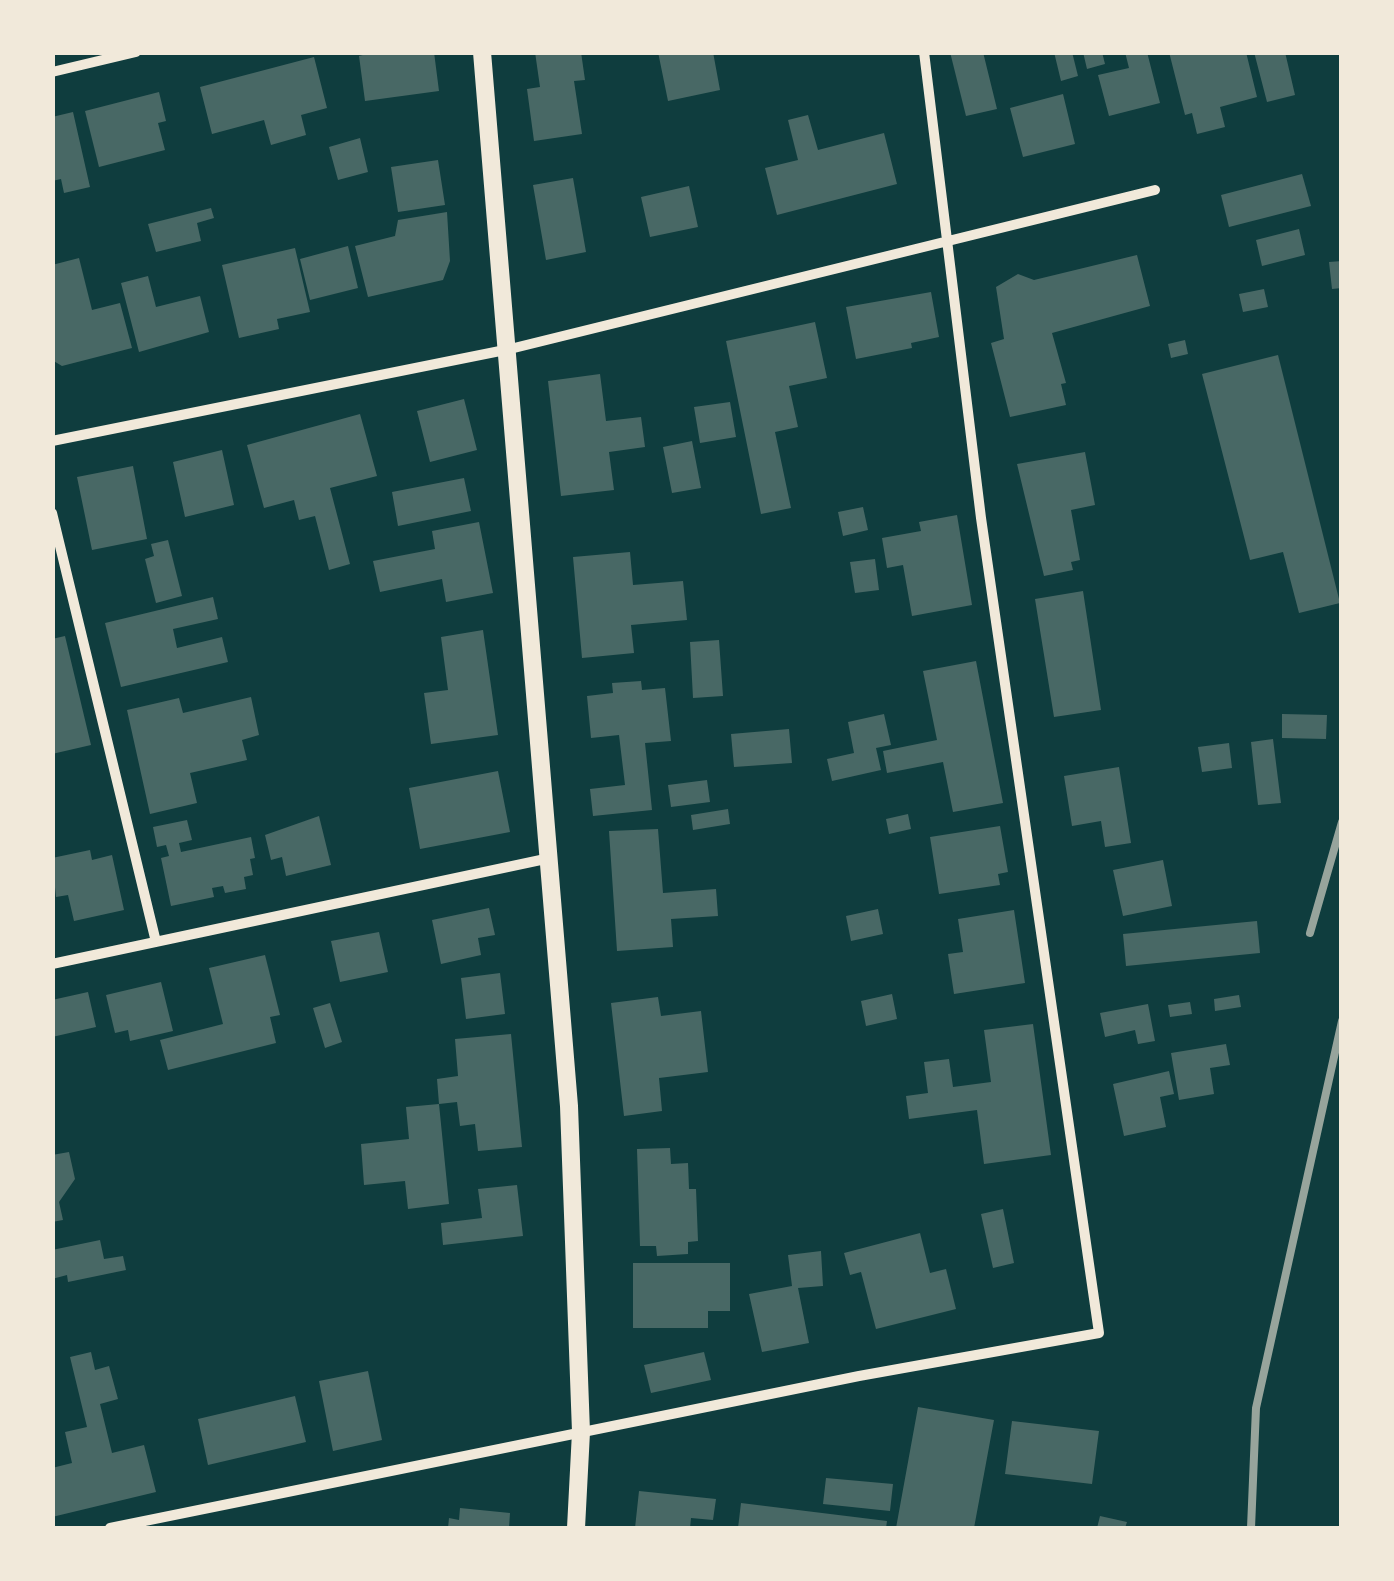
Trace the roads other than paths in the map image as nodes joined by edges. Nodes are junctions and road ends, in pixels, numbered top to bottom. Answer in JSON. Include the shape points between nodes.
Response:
{"nodes":[{"id":1,"x":136,"y":52,"type":"edge"},
{"id":2,"x":482,"y":52,"type":"edge"},
{"id":3,"x":924,"y":52,"type":"edge"},
{"id":4,"x":52,"y":72,"type":"edge"},
{"id":5,"x":1155,"y":190,"type":"dead end"},
{"id":6,"x":947,"y":241,"type":"junction"},
{"id":7,"x":510,"y":349,"type":"junction"},
{"id":8,"x":52,"y":441,"type":"edge"},
{"id":9,"x":52,"y":513,"type":"edge"},
{"id":10,"x":550,"y":858,"type":"junction"},
{"id":11,"x":156,"y":942,"type":"junction"},
{"id":12,"x":52,"y":964,"type":"edge"},
{"id":13,"x":581,"y":1432,"type":"junction"},
{"id":14,"x":110,"y":1528,"type":"edge"},
{"id":15,"x":576,"y":1528,"type":"edge"}],
"edges":[{"from":1,"to":4,"type":"street"},
{"from":2,"to":7,"type":"street"},
{"from":3,"to":6,"type":"street"},
{"from":5,"to":6,"type":"street"},
{"from":6,"to":7,"type":"street"},
{"from":6,"to":13,"type":"street","via":[[1099,1333]]},
{"from":7,"to":8,"type":"street"},
{"from":7,"to":10,"type":"street"},
{"from":9,"to":11,"type":"street"},
{"from":10,"to":11,"type":"street"},
{"from":10,"to":13,"type":"street","via":[[570,1106]]},
{"from":11,"to":12,"type":"street"},
{"from":13,"to":14,"type":"street"},
{"from":13,"to":15,"type":"street"}]}
